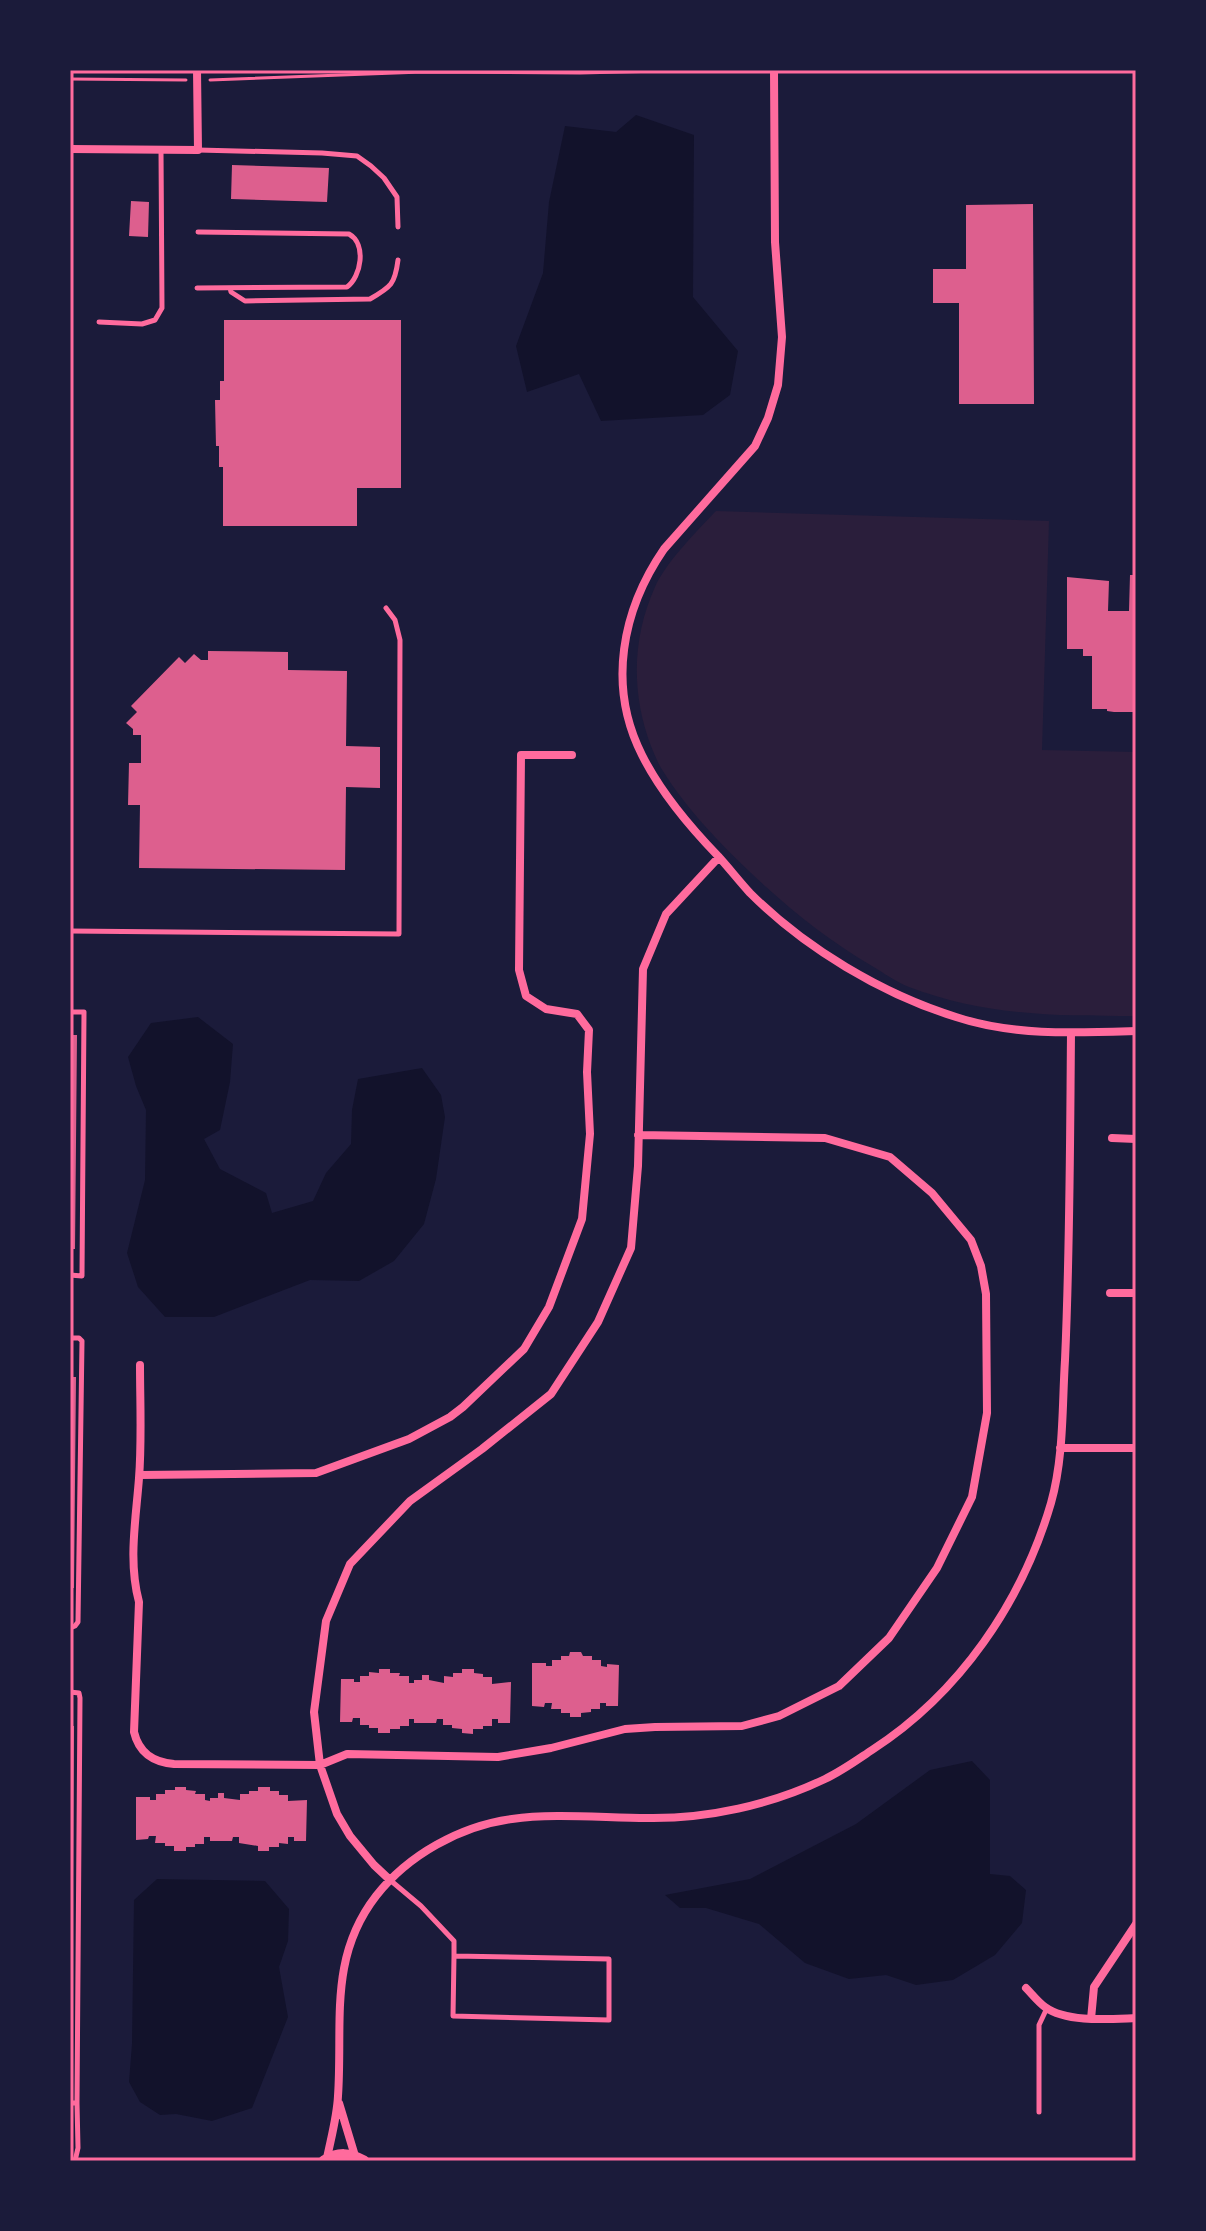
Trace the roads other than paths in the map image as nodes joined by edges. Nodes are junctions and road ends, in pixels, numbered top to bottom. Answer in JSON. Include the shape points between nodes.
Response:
{"nodes":[{"id":1,"x":197,"y":70,"type":"edge"},
{"id":2,"x":774,"y":70,"type":"edge"},
{"id":3,"x":70,"y":149,"type":"edge"},
{"id":4,"x":161,"y":150,"type":"junction"},
{"id":5,"x":198,"y":150,"type":"junction"},
{"id":6,"x":398,"y":227,"type":"dead end"},
{"id":7,"x":198,"y":232,"type":"dead end"},
{"id":8,"x":398,"y":260,"type":"dead end"},
{"id":9,"x":197,"y":288,"type":"dead end"},
{"id":10,"x":230,"y":288,"type":"junction"},
{"id":11,"x":99,"y":322,"type":"dead end"},
{"id":12,"x":386,"y":608,"type":"dead end"},
{"id":13,"x":572,"y":755,"type":"dead end"},
{"id":14,"x":719,"y":857,"type":"junction"},
{"id":15,"x":70,"y":931,"type":"edge"},
{"id":16,"x":70,"y":1012,"type":"edge"},
{"id":17,"x":1136,"y":1031,"type":"edge"},
{"id":18,"x":1071,"y":1033,"type":"junction"},
{"id":19,"x":638,"y":1135,"type":"junction"},
{"id":20,"x":1112,"y":1138,"type":"dead end"},
{"id":21,"x":1136,"y":1139,"type":"edge"},
{"id":22,"x":70,"y":1275,"type":"edge"},
{"id":23,"x":1110,"y":1293,"type":"dead end"},
{"id":24,"x":1136,"y":1293,"type":"edge"},
{"id":25,"x":70,"y":1338,"type":"edge"},
{"id":26,"x":140,"y":1365,"type":"dead end"},
{"id":27,"x":1060,"y":1448,"type":"junction"},
{"id":28,"x":1136,"y":1448,"type":"edge"},
{"id":29,"x":140,"y":1475,"type":"junction"},
{"id":30,"x":70,"y":1628,"type":"edge"},
{"id":31,"x":70,"y":1692,"type":"edge"},
{"id":32,"x":320,"y":1765,"type":"junction"},
{"id":33,"x":390,"y":1880,"type":"junction"},
{"id":34,"x":1136,"y":1924,"type":"edge"},
{"id":35,"x":454,"y":1956,"type":"junction"},
{"id":36,"x":1026,"y":1988,"type":"dead end"},
{"id":37,"x":1047,"y":2008,"type":"junction"},
{"id":38,"x":1136,"y":2018,"type":"edge"},
{"id":39,"x":1091,"y":2019,"type":"junction"},
{"id":40,"x":338,"y":2099,"type":"junction"},
{"id":41,"x":74,"y":2103,"type":"edge"},
{"id":42,"x":1039,"y":2112,"type":"dead end"},
{"id":43,"x":359,"y":2158,"type":"edge"},
{"id":44,"x":326,"y":2160,"type":"edge"},
{"id":45,"x":75,"y":2161,"type":"edge"}],
"edges":[{"from":1,"to":5,"type":"street"},
{"from":2,"to":14,"type":"street","via":[[775,242],[782,337],[773,402],[749,453],[652,566],[634,603],[623,653],[629,721],[642,755],[665,794]]},
{"from":3,"to":4,"type":"street"},
{"from":4,"to":5,"type":"street"},
{"from":4,"to":11,"type":"lane","via":[[162,308],[155,320],[142,324]]},
{"from":5,"to":6,"type":"lane","via":[[357,156],[397,197]]},
{"from":7,"to":10,"type":"lane","via":[[349,234],[359,244],[359,271],[347,287]]},
{"from":8,"to":10,"type":"lane","via":[[395,280],[370,299],[245,301]]},
{"from":9,"to":10,"type":"lane"},
{"from":12,"to":15,"type":"lane","via":[[400,640],[399,934]]},
{"from":13,"to":29,"type":"street","via":[[521,755],[519,970],[526,996],[546,1009],[577,1014],[589,1030],[590,1134],[582,1219],[549,1307],[524,1349],[450,1417],[409,1439],[316,1473]]},
{"from":14,"to":18,"type":"street","via":[[785,922],[892,993],[989,1026]]},
{"from":14,"to":19,"type":"street","via":[[666,914],[643,969]]},
{"from":16,"to":22,"type":"lane","via":[[84,1012],[84,1028],[82,1276]]},
{"from":17,"to":18,"type":"street"},
{"from":18,"to":27,"type":"street"},
{"from":19,"to":32,"type":"street","via":[[631,1248],[598,1322],[551,1394],[410,1501],[350,1564],[326,1621],[314,1712]]},
{"from":19,"to":32,"type":"street","via":[[825,1138],[890,1157],[932,1193],[971,1240],[986,1294],[987,1413],[972,1497],[937,1568],[889,1638],[839,1686],[779,1716],[742,1726],[625,1729],[498,1757],[347,1754]]},
{"from":20,"to":21,"type":"street"},
{"from":23,"to":24,"type":"street"},
{"from":25,"to":30,"type":"lane","via":[[82,1341],[78,1622]]},
{"from":26,"to":29,"type":"street"},
{"from":27,"to":28,"type":"street"},
{"from":27,"to":33,"type":"street","via":[[1052,1499],[1005,1610],[945,1689],[918,1716],[855,1761],[796,1791],[693,1816],[512,1819],[478,1827],[426,1851]]},
{"from":29,"to":32,"type":"street","via":[[133,1540],[139,1602],[137,1744],[161,1762]]},
{"from":31,"to":41,"type":"lane","via":[[80,1698]]},
{"from":32,"to":33,"type":"street","via":[[350,1836]]},
{"from":33,"to":35,"type":"lane","via":[[454,1941]]},
{"from":33,"to":40,"type":"street","via":[[347,1950],[341,1979]]},
{"from":34,"to":39,"type":"street","via":[[1094,1987]]},
{"from":35,"to":35,"type":"lane","via":[[609,1959],[609,2020],[453,2016]]},
{"from":36,"to":37,"type":"street"},
{"from":37,"to":39,"type":"street"},
{"from":37,"to":42,"type":"lane","via":[[1039,2025]]},
{"from":38,"to":39,"type":"street"},
{"from":40,"to":43,"type":"street"},
{"from":40,"to":44,"type":"street"},
{"from":41,"to":45,"type":"lane"},
{"from":43,"to":44,"type":"street","via":[[346,2154]]}]}
